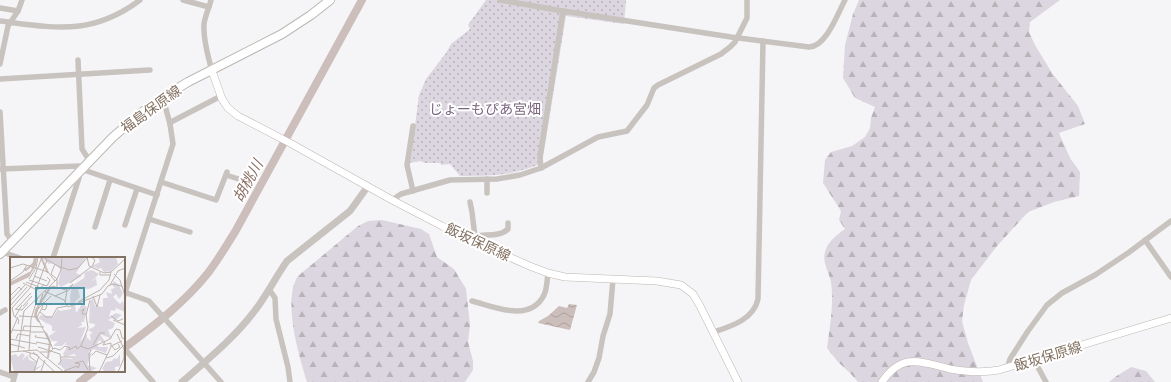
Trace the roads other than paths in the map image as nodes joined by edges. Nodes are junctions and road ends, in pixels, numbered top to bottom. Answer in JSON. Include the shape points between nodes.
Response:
{"nodes":[{"id":1,"x":22,"y":0,"type":"edge"},
{"id":2,"x":140,"y":0,"type":"edge"},
{"id":3,"x":183,"y":0,"type":"edge"},
{"id":4,"x":211,"y":0,"type":"edge"},
{"id":5,"x":330,"y":0,"type":"edge"},
{"id":6,"x":500,"y":0,"type":"edge"},
{"id":7,"x":746,"y":0,"type":"edge"},
{"id":8,"x":846,"y":0,"type":"edge"},
{"id":9,"x":512,"y":1,"type":"edge"},
{"id":10,"x":209,"y":6,"type":"junction"},
{"id":11,"x":0,"y":8,"type":"edge"},
{"id":12,"x":18,"y":11,"type":"junction"},
{"id":13,"x":563,"y":11,"type":"junction"},
{"id":14,"x":0,"y":21,"type":"edge"},
{"id":15,"x":10,"y":23,"type":"junction"},
{"id":16,"x":737,"y":38,"type":"junction"},
{"id":17,"x":763,"y":41,"type":"junction"},
{"id":18,"x":78,"y":60,"type":"dead end"},
{"id":19,"x":0,"y":64,"type":"edge"},
{"id":20,"x":150,"y":70,"type":"dead end"},
{"id":21,"x":212,"y":71,"type":"junction"},
{"id":22,"x":78,"y":74,"type":"junction"},
{"id":23,"x":0,"y":79,"type":"edge"},
{"id":24,"x":221,"y":96,"type":"junction"},
{"id":25,"x":163,"y":98,"type":"junction"},
{"id":26,"x":0,"y":112,"type":"edge"},
{"id":27,"x":170,"y":124,"type":"junction"},
{"id":28,"x":413,"y":126,"type":"dead end"},
{"id":29,"x":90,"y":160,"type":"junction"},
{"id":30,"x":541,"y":168,"type":"junction"},
{"id":31,"x":2,"y":169,"type":"edge"},
{"id":32,"x":81,"y":169,"type":"junction"},
{"id":33,"x":487,"y":179,"type":"junction"},
{"id":34,"x":110,"y":180,"type":"junction"},
{"id":35,"x":161,"y":182,"type":"junction"},
{"id":36,"x":248,"y":182,"type":"dead end"},
{"id":37,"x":368,"y":186,"type":"junction"},
{"id":38,"x":137,"y":189,"type":"junction"},
{"id":39,"x":413,"y":190,"type":"junction"},
{"id":40,"x":487,"y":192,"type":"dead end"},
{"id":41,"x":157,"y":195,"type":"junction"},
{"id":42,"x":392,"y":200,"type":"junction"},
{"id":43,"x":470,"y":202,"type":"dead end"},
{"id":44,"x":149,"y":219,"type":"junction"},
{"id":45,"x":1171,"y":221,"type":"edge"},
{"id":46,"x":508,"y":223,"type":"dead end"},
{"id":47,"x":126,"y":225,"type":"dead end"},
{"id":48,"x":95,"y":226,"type":"dead end"},
{"id":49,"x":190,"y":232,"type":"dead end"},
{"id":50,"x":474,"y":238,"type":"junction"},
{"id":51,"x":1145,"y":240,"type":"junction"},
{"id":52,"x":12,"y":241,"type":"junction"},
{"id":53,"x":1,"y":253,"type":"edge"},
{"id":54,"x":16,"y":257,"type":"edge"},
{"id":55,"x":53,"y":257,"type":"edge"},
{"id":56,"x":548,"y":273,"type":"junction"},
{"id":57,"x":1171,"y":277,"type":"edge"},
{"id":58,"x":613,"y":279,"type":"junction"},
{"id":59,"x":269,"y":289,"type":"junction"},
{"id":60,"x":125,"y":290,"type":"edge"},
{"id":61,"x":125,"y":293,"type":"edge"},
{"id":62,"x":472,"y":301,"type":"dead end"},
{"id":63,"x":1171,"y":318,"type":"edge"},
{"id":64,"x":714,"y":332,"type":"junction"},
{"id":65,"x":125,"y":349,"type":"edge"},
{"id":66,"x":1034,"y":360,"type":"junction"},
{"id":67,"x":204,"y":362,"type":"junction"},
{"id":68,"x":1007,"y":369,"type":"junction"},
{"id":69,"x":0,"y":372,"type":"edge"},
{"id":70,"x":14,"y":377,"type":"edge"},
{"id":71,"x":152,"y":382,"type":"edge"},
{"id":72,"x":182,"y":382,"type":"edge"},
{"id":73,"x":221,"y":382,"type":"edge"},
{"id":74,"x":290,"y":382,"type":"edge"},
{"id":75,"x":588,"y":382,"type":"edge"},
{"id":76,"x":738,"y":382,"type":"edge"},
{"id":77,"x":882,"y":382,"type":"edge"},
{"id":78,"x":1046,"y":382,"type":"edge"}],
"edges":[{"from":1,"to":12,"type":"street"},
{"from":2,"to":15,"type":"street","via":[[111,18],[91,25],[41,27]]},
{"from":3,"to":10,"type":"street"},
{"from":4,"to":10,"type":"street"},
{"from":5,"to":21,"type":"main road","name":"福島保原線","via":[[282,34]]},
{"from":6,"to":9,"type":"street"},
{"from":7,"to":16,"type":"street","via":[[747,18]]},
{"from":8,"to":17,"type":"street","via":[[826,36],[815,46]]},
{"from":9,"to":13,"type":"street"},
{"from":10,"to":21,"type":"street","via":[[204,31]]},
{"from":11,"to":12,"type":"street"},
{"from":12,"to":15,"type":"street"},
{"from":13,"to":16,"type":"street"},
{"from":13,"to":30,"type":"street","via":[[540,157]]},
{"from":14,"to":15,"type":"street"},
{"from":15,"to":19,"type":"street"},
{"from":16,"to":17,"type":"street"},
{"from":16,"to":30,"type":"street","via":[[734,44],[721,54],[658,84],[647,105],[627,131],[598,137]]},
{"from":17,"to":64,"type":"street","via":[[758,299],[749,315]]},
{"from":18,"to":22,"type":"street"},
{"from":20,"to":22,"type":"street"},
{"from":21,"to":24,"type":"main road","name":"飯坂保原線"},
{"from":21,"to":25,"type":"main road","name":"福島保原線"},
{"from":22,"to":23,"type":"street"},
{"from":22,"to":29,"type":"street","via":[[82,150]]},
{"from":24,"to":27,"type":"street"},
{"from":24,"to":37,"type":"main road","name":"飯坂保原線","via":[[228,108],[238,116]]},
{"from":25,"to":27,"type":"street"},
{"from":25,"to":29,"type":"main road","name":"福島保原線","via":[[142,112]]},
{"from":26,"to":31,"type":"street"},
{"from":27,"to":35,"type":"street","via":[[173,144]]},
{"from":28,"to":39,"type":"street","via":[[407,165]]},
{"from":29,"to":32,"type":"main road","name":"福島保原線"},
{"from":30,"to":33,"type":"street","via":[[512,177]]},
{"from":31,"to":32,"type":"street","via":[[79,166]]},
{"from":31,"to":52,"type":"street","via":[[7,234]]},
{"from":32,"to":34,"type":"street"},
{"from":32,"to":52,"type":"main road","name":"福島保原線"},
{"from":32,"to":55,"type":"street"},
{"from":33,"to":39,"type":"street","via":[[450,180]]},
{"from":33,"to":40,"type":"street"},
{"from":34,"to":38,"type":"street"},
{"from":34,"to":48,"type":"street"},
{"from":35,"to":36,"type":"street","via":[[216,200],[226,174]]},
{"from":35,"to":41,"type":"street"},
{"from":37,"to":42,"type":"main road","name":"飯坂保原線"},
{"from":37,"to":59,"type":"street","via":[[350,211],[287,261]]},
{"from":38,"to":41,"type":"street"},
{"from":38,"to":47,"type":"street"},
{"from":39,"to":42,"type":"street"},
{"from":41,"to":44,"type":"street"},
{"from":42,"to":50,"type":"main road","name":"飯坂保原線"},
{"from":43,"to":50,"type":"street"},
{"from":44,"to":49,"type":"street"},
{"from":44,"to":60,"type":"street"},
{"from":45,"to":51,"type":"street"},
{"from":46,"to":50,"type":"street","via":[[505,232]]},
{"from":50,"to":56,"type":"main road","name":"飯坂保原線"},
{"from":51,"to":57,"type":"street"},
{"from":51,"to":68,"type":"street","via":[[1047,305],[1010,359]]},
{"from":52,"to":53,"type":"main road","name":"福島保原線"},
{"from":53,"to":54,"type":"street"},
{"from":56,"to":58,"type":"main road","name":"飯坂保原線","via":[[564,277]]},
{"from":56,"to":62,"type":"street","via":[[544,295],[528,310],[512,311]]},
{"from":58,"to":64,"type":"main road","name":"飯坂保原線","via":[[681,285],[693,294]]},
{"from":58,"to":75,"type":"street","via":[[610,314],[599,358]]},
{"from":59,"to":67,"type":"street","via":[[234,335]]},
{"from":59,"to":74,"type":"street","via":[[275,298],[276,320]]},
{"from":61,"to":67,"type":"street","via":[[149,301]]},
{"from":63,"to":66,"type":"main road","name":"飯坂保原線"},
{"from":64,"to":76,"type":"main road","name":"飯坂保原線"},
{"from":65,"to":71,"type":"street"},
{"from":66,"to":68,"type":"main road","name":"飯坂保原線"},
{"from":66,"to":78,"type":"street"},
{"from":67,"to":72,"type":"street"},
{"from":67,"to":73,"type":"street"},
{"from":68,"to":77,"type":"main road","name":"飯坂保原線","via":[[978,372],[911,362],[896,367]]},
{"from":69,"to":70,"type":"street"}]}
